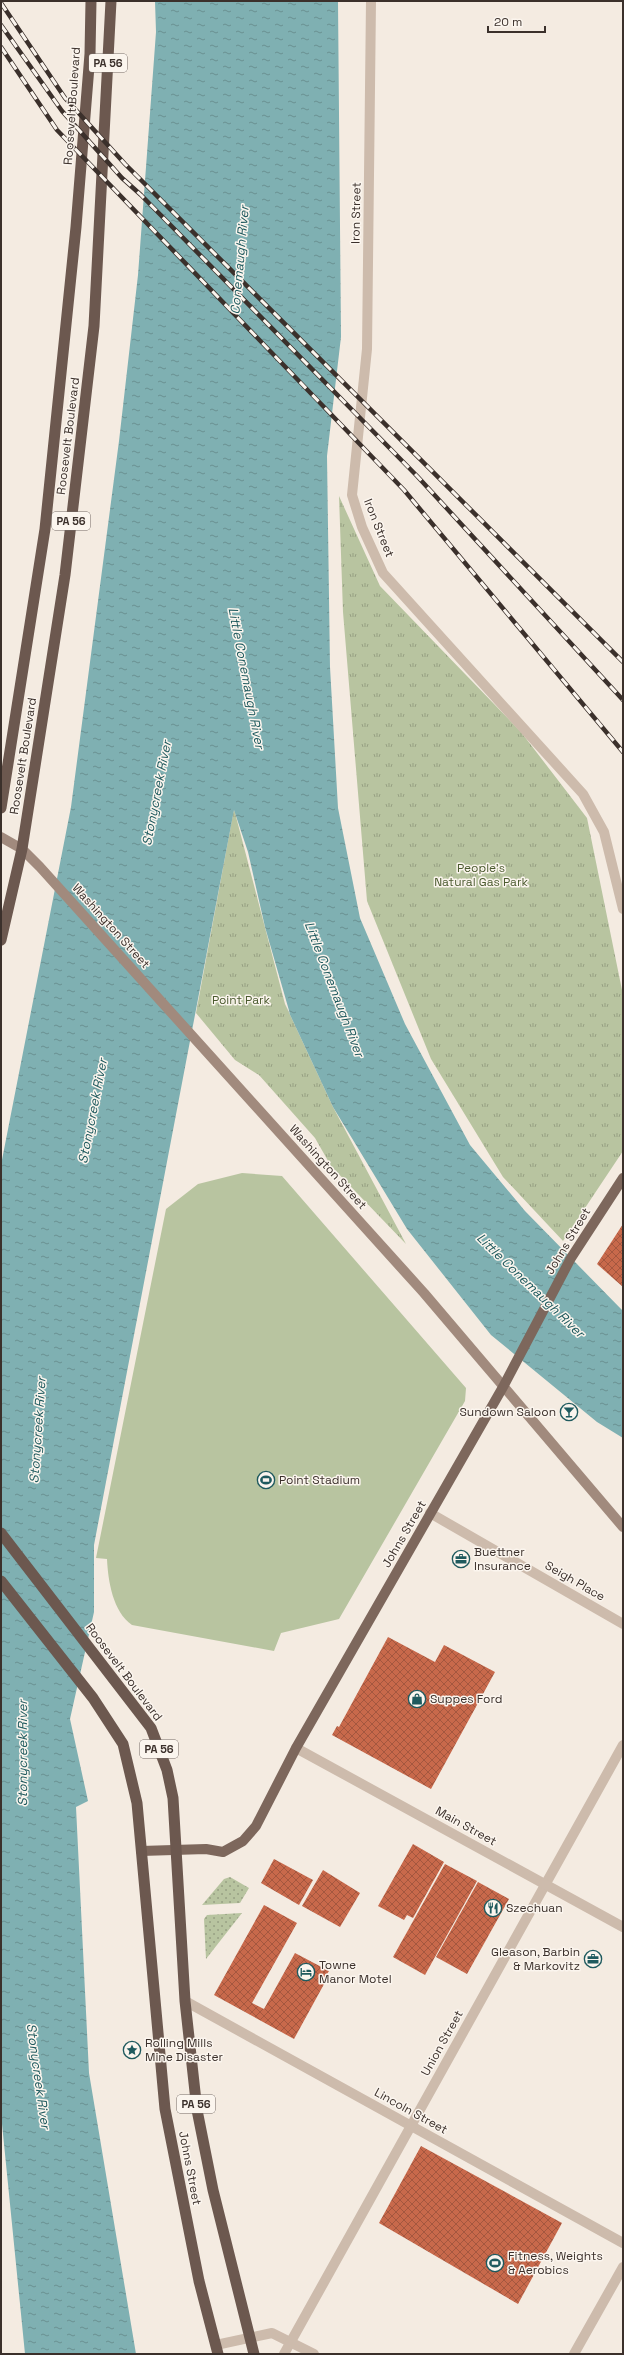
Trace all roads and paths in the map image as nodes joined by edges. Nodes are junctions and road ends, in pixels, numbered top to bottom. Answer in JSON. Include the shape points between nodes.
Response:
{"nodes":[{"id":1,"x":91,"y":1,"type":"edge"},
{"id":2,"x":111,"y":1,"type":"edge"},
{"id":3,"x":371,"y":1,"type":"edge"},
{"id":4,"x":1,"y":808,"type":"edge"},
{"id":5,"x":1,"y":837,"type":"edge"},
{"id":6,"x":22,"y":849,"type":"junction"},
{"id":7,"x":623,"y":909,"type":"edge"},
{"id":8,"x":1,"y":940,"type":"edge"},
{"id":9,"x":623,"y":1178,"type":"edge"},
{"id":10,"x":502,"y":1387,"type":"junction"},
{"id":11,"x":430,"y":1513,"type":"junction"},
{"id":12,"x":623,"y":1527,"type":"edge"},
{"id":13,"x":1,"y":1533,"type":"edge"},
{"id":14,"x":1,"y":1582,"type":"edge"},
{"id":15,"x":623,"y":1624,"type":"edge"},
{"id":16,"x":623,"y":1745,"type":"edge"},
{"id":17,"x":296,"y":1748,"type":"junction"},
{"id":18,"x":175,"y":1849,"type":"junction"},
{"id":19,"x":141,"y":1851,"type":"junction"},
{"id":20,"x":545,"y":1884,"type":"junction"},
{"id":21,"x":623,"y":1927,"type":"edge"},
{"id":22,"x":185,"y":2001,"type":"junction"},
{"id":23,"x":411,"y":2126,"type":"junction"},
{"id":24,"x":623,"y":2243,"type":"edge"},
{"id":25,"x":623,"y":2267,"type":"edge"},
{"id":26,"x":250,"y":2337,"type":"junction"},
{"id":27,"x":291,"y":2341,"type":"junction"},
{"id":28,"x":217,"y":2349,"type":"edge"},
{"id":29,"x":254,"y":2354,"type":"edge"},
{"id":30,"x":284,"y":2354,"type":"edge"},
{"id":31,"x":314,"y":2354,"type":"edge"},
{"id":32,"x":574,"y":2354,"type":"edge"}],
"edges":[{"from":1,"to":4,"type":"highway","name":"Roosevelt Boulevard","number":"PA 56","via":[[90,54],[76,227],[45,529]]},
{"from":2,"to":6,"type":"highway","name":"Roosevelt Boulevard","number":"PA 56","via":[[94,326],[65,576]]},
{"from":3,"to":7,"type":"street","name":"Iron Street","via":[[367,350],[352,495],[362,527],[383,573],[583,794],[604,832]]},
{"from":5,"to":6,"type":"main road","name":"Washington Street"},
{"from":6,"to":8,"type":"highway","name":"Roosevelt Boulevard","number":"PA 56"},
{"from":6,"to":10,"type":"main road","name":"Washington Street","via":[[424,1293]]},
{"from":9,"to":10,"type":"main road","name":"Johns Street","via":[[571,1258]]},
{"from":10,"to":11,"type":"main road","name":"Johns Street"},
{"from":10,"to":12,"type":"main road","name":"Washington Street"},
{"from":11,"to":15,"type":"street","name":"Seigh Place"},
{"from":11,"to":17,"type":"main road","name":"Johns Street"},
{"from":13,"to":18,"type":"highway","name":"Roosevelt Boulevard","number":"PA 56","via":[[150,1728],[167,1770],[173,1798]]},
{"from":14,"to":19,"type":"highway","number":"PA 56","via":[[93,1698],[123,1744],[137,1803]]},
{"from":16,"to":20,"type":"street","name":"Union Street"},
{"from":17,"to":18,"type":"main road","name":"Johns Street","via":[[256,1826],[243,1841],[223,1852]]},
{"from":17,"to":20,"type":"street","name":"Main Street"},
{"from":18,"to":19,"type":"main road","name":"Johns Street"},
{"from":18,"to":22,"type":"highway","name":"Johns Street","number":"PA 56"},
{"from":19,"to":28,"type":"highway","name":"Johns Street","number":"PA 56","via":[[165,2109],[199,2282]]},
{"from":20,"to":21,"type":"street","name":"Main Street"},
{"from":20,"to":23,"type":"street","name":"Union Street"},
{"from":22,"to":23,"type":"street","name":"Lincoln Street"},
{"from":22,"to":26,"type":"highway","name":"Johns Street","number":"PA 56","via":[[197,2110],[213,2190]]},
{"from":23,"to":24,"type":"street","name":"Lincoln Street"},
{"from":23,"to":27,"type":"street","name":"Union Street"},
{"from":25,"to":32,"type":"street"},
{"from":26,"to":27,"type":"street","via":[[272,2333]]},
{"from":26,"to":28,"type":"street"},
{"from":26,"to":29,"type":"highway","name":"Johns Street","number":"PA 56"},
{"from":27,"to":30,"type":"street","name":"Union Street"},
{"from":27,"to":31,"type":"street"}]}
